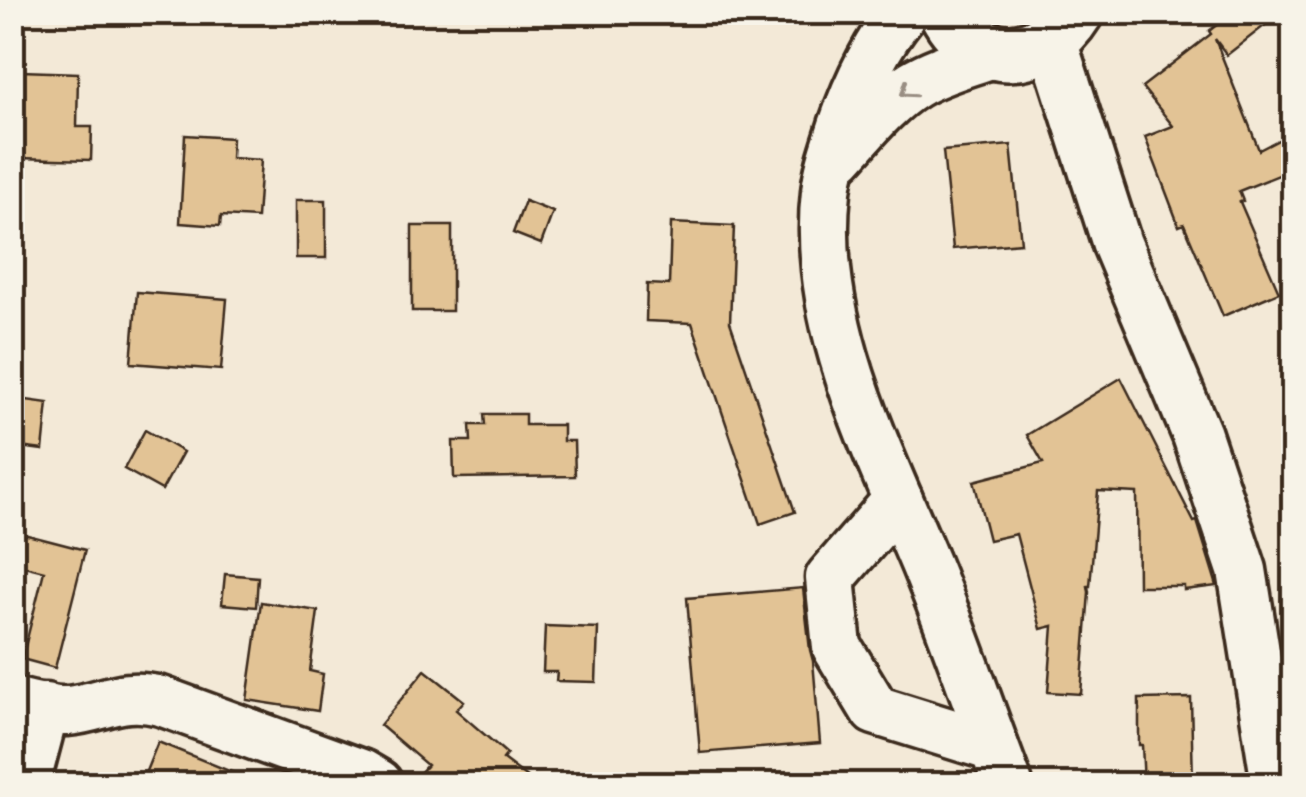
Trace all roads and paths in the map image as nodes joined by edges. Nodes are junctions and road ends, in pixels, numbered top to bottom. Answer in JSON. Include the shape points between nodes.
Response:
{"nodes":[{"id":1,"x":903,"y":12,"type":"edge"},
{"id":2,"x":947,"y":12,"type":"edge"},
{"id":3,"x":1076,"y":24,"type":"edge"},
{"id":4,"x":996,"y":52,"type":"junction"},
{"id":5,"x":831,"y":166,"type":"junction"},
{"id":6,"x":898,"y":500,"type":"junction"},
{"id":7,"x":29,"y":705,"type":"edge"},
{"id":8,"x":1001,"y":766,"type":"edge"},
{"id":9,"x":25,"y":784,"type":"edge"},
{"id":10,"x":378,"y":784,"type":"edge"},
{"id":11,"x":1276,"y":784,"type":"edge"}],
"edges":[{"from":1,"to":5,"type":"street","via":[[854,93]]},
{"from":2,"to":4,"type":"main road","via":[[963,35]]},
{"from":3,"to":4,"type":"main road","via":[[1034,50]]},
{"from":3,"to":11,"type":"street","via":[[1117,244],[1197,435],[1242,570]]},
{"from":4,"to":5,"type":"street","one_way":true,"via":[[913,85]]},
{"from":5,"to":6,"type":"street","via":[[824,255],[830,306],[863,416]]},
{"from":6,"to":8,"type":"street"},
{"from":6,"to":8,"type":"street","via":[[830,578],[836,647],[875,710]]},
{"from":7,"to":9,"type":"street"},
{"from":7,"to":10,"type":"street","via":[[70,711],[142,696]]}]}
